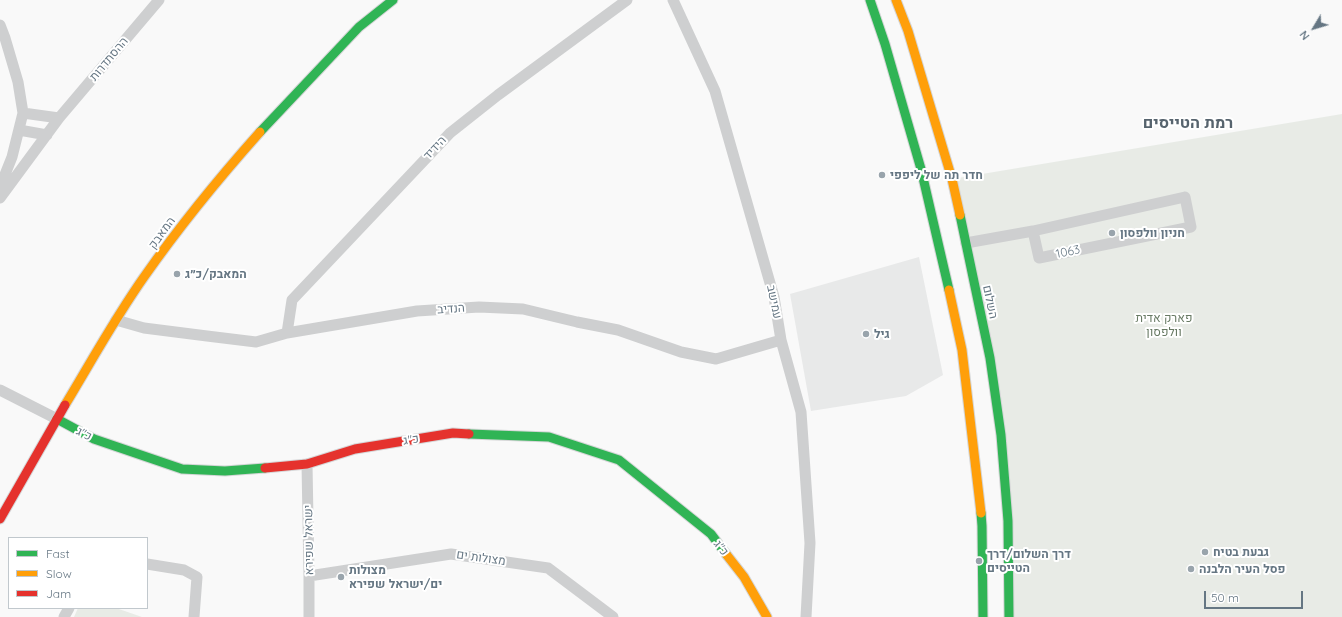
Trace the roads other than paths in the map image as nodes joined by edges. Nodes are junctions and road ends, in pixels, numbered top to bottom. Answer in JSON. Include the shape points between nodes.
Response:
{"nodes":[{"id":1,"x":159,"y":0,"type":"edge"},
{"id":2,"x":393,"y":0,"type":"edge"},
{"id":3,"x":626,"y":0,"type":"edge"},
{"id":4,"x":673,"y":0,"type":"edge"},
{"id":5,"x":870,"y":0,"type":"edge"},
{"id":6,"x":896,"y":0,"type":"edge"},
{"id":7,"x":0,"y":25,"type":"edge"},
{"id":8,"x":23,"y":113,"type":"junction"},
{"id":9,"x":59,"y":118,"type":"junction"},
{"id":10,"x":19,"y":130,"type":"junction"},
{"id":11,"x":47,"y":135,"type":"junction"},
{"id":12,"x":0,"y":186,"type":"edge"},
{"id":13,"x":0,"y":198,"type":"edge"},
{"id":14,"x":1033,"y":230,"type":"junction"},
{"id":15,"x":966,"y":242,"type":"junction"},
{"id":16,"x":116,"y":320,"type":"junction"},
{"id":17,"x":287,"y":334,"type":"junction"},
{"id":18,"x":781,"y":340,"type":"junction"},
{"id":19,"x":0,"y":390,"type":"edge"},
{"id":20,"x":57,"y":419,"type":"junction"},
{"id":21,"x":307,"y":464,"type":"junction"},
{"id":22,"x":0,"y":519,"type":"edge"},
{"id":23,"x":148,"y":564,"type":"edge"},
{"id":24,"x":309,"y":576,"type":"junction"},
{"id":25,"x":194,"y":617,"type":"edge"},
{"id":26,"x":309,"y":617,"type":"edge"},
{"id":27,"x":613,"y":617,"type":"edge"},
{"id":28,"x":767,"y":617,"type":"edge"},
{"id":29,"x":806,"y":617,"type":"edge"},
{"id":30,"x":983,"y":617,"type":"edge"},
{"id":31,"x":1009,"y":617,"type":"edge"}],
"edges":[{"from":1,"to":9,"type":"street","name":"ההסתדרות"},
{"from":2,"to":16,"type":"street","name":"המאבק","via":[[359,28],[259,132],[186,220]]},
{"from":3,"to":17,"type":"street","name":"הידיד","via":[[450,133],[292,300]]},
{"from":4,"to":18,"type":"street","name":"עמישב","via":[[715,90],[774,297]]},
{"from":5,"to":30,"type":"street","via":[[921,169],[962,350],[982,526]]},
{"from":6,"to":15,"type":"street","name":"השלום","via":[[908,31],[952,179]]},
{"from":7,"to":8,"type":"street","via":[[18,82]]},
{"from":8,"to":9,"type":"street"},
{"from":8,"to":10,"type":"street"},
{"from":9,"to":11,"type":"street","name":"ההסתדרות"},
{"from":10,"to":11,"type":"street"},
{"from":10,"to":12,"type":"street","via":[[12,157]]},
{"from":11,"to":13,"type":"street","name":"ההסתדרות"},
{"from":14,"to":14,"type":"street","name":"1063","via":[[1038,258],[1191,227],[1184,197]]},
{"from":14,"to":15,"type":"street"},
{"from":15,"to":31,"type":"street","name":"השלום","via":[[990,358],[1001,435],[1008,521]]},
{"from":16,"to":17,"type":"street","name":"הנדיב","via":[[144,328],[256,342]]},
{"from":16,"to":20,"type":"street","name":"המאבק"},
{"from":17,"to":18,"type":"street","name":"הנדיב","via":[[416,311],[479,307],[523,309],[618,330],[681,352],[716,359]]},
{"from":18,"to":29,"type":"street","name":"עמישב","via":[[801,412],[810,543]]},
{"from":19,"to":20,"type":"street","name":"כ\"ג"},
{"from":20,"to":21,"type":"street","name":"כ\"ג","via":[[94,439],[182,469],[225,471]]},
{"from":20,"to":22,"type":"street","name":"המאבק"},
{"from":21,"to":24,"type":"street","name":"ישראל שפירא"},
{"from":21,"to":28,"type":"street","name":"כ\"ג","via":[[355,449],[453,434],[548,437],[619,460],[711,534],[744,577]]},
{"from":23,"to":25,"type":"street","via":[[184,570],[197,577]]},
{"from":24,"to":26,"type":"street","name":"ישראל שפירא"},
{"from":24,"to":27,"type":"street","name":"מצולות ים","via":[[451,554],[548,568]]}]}
